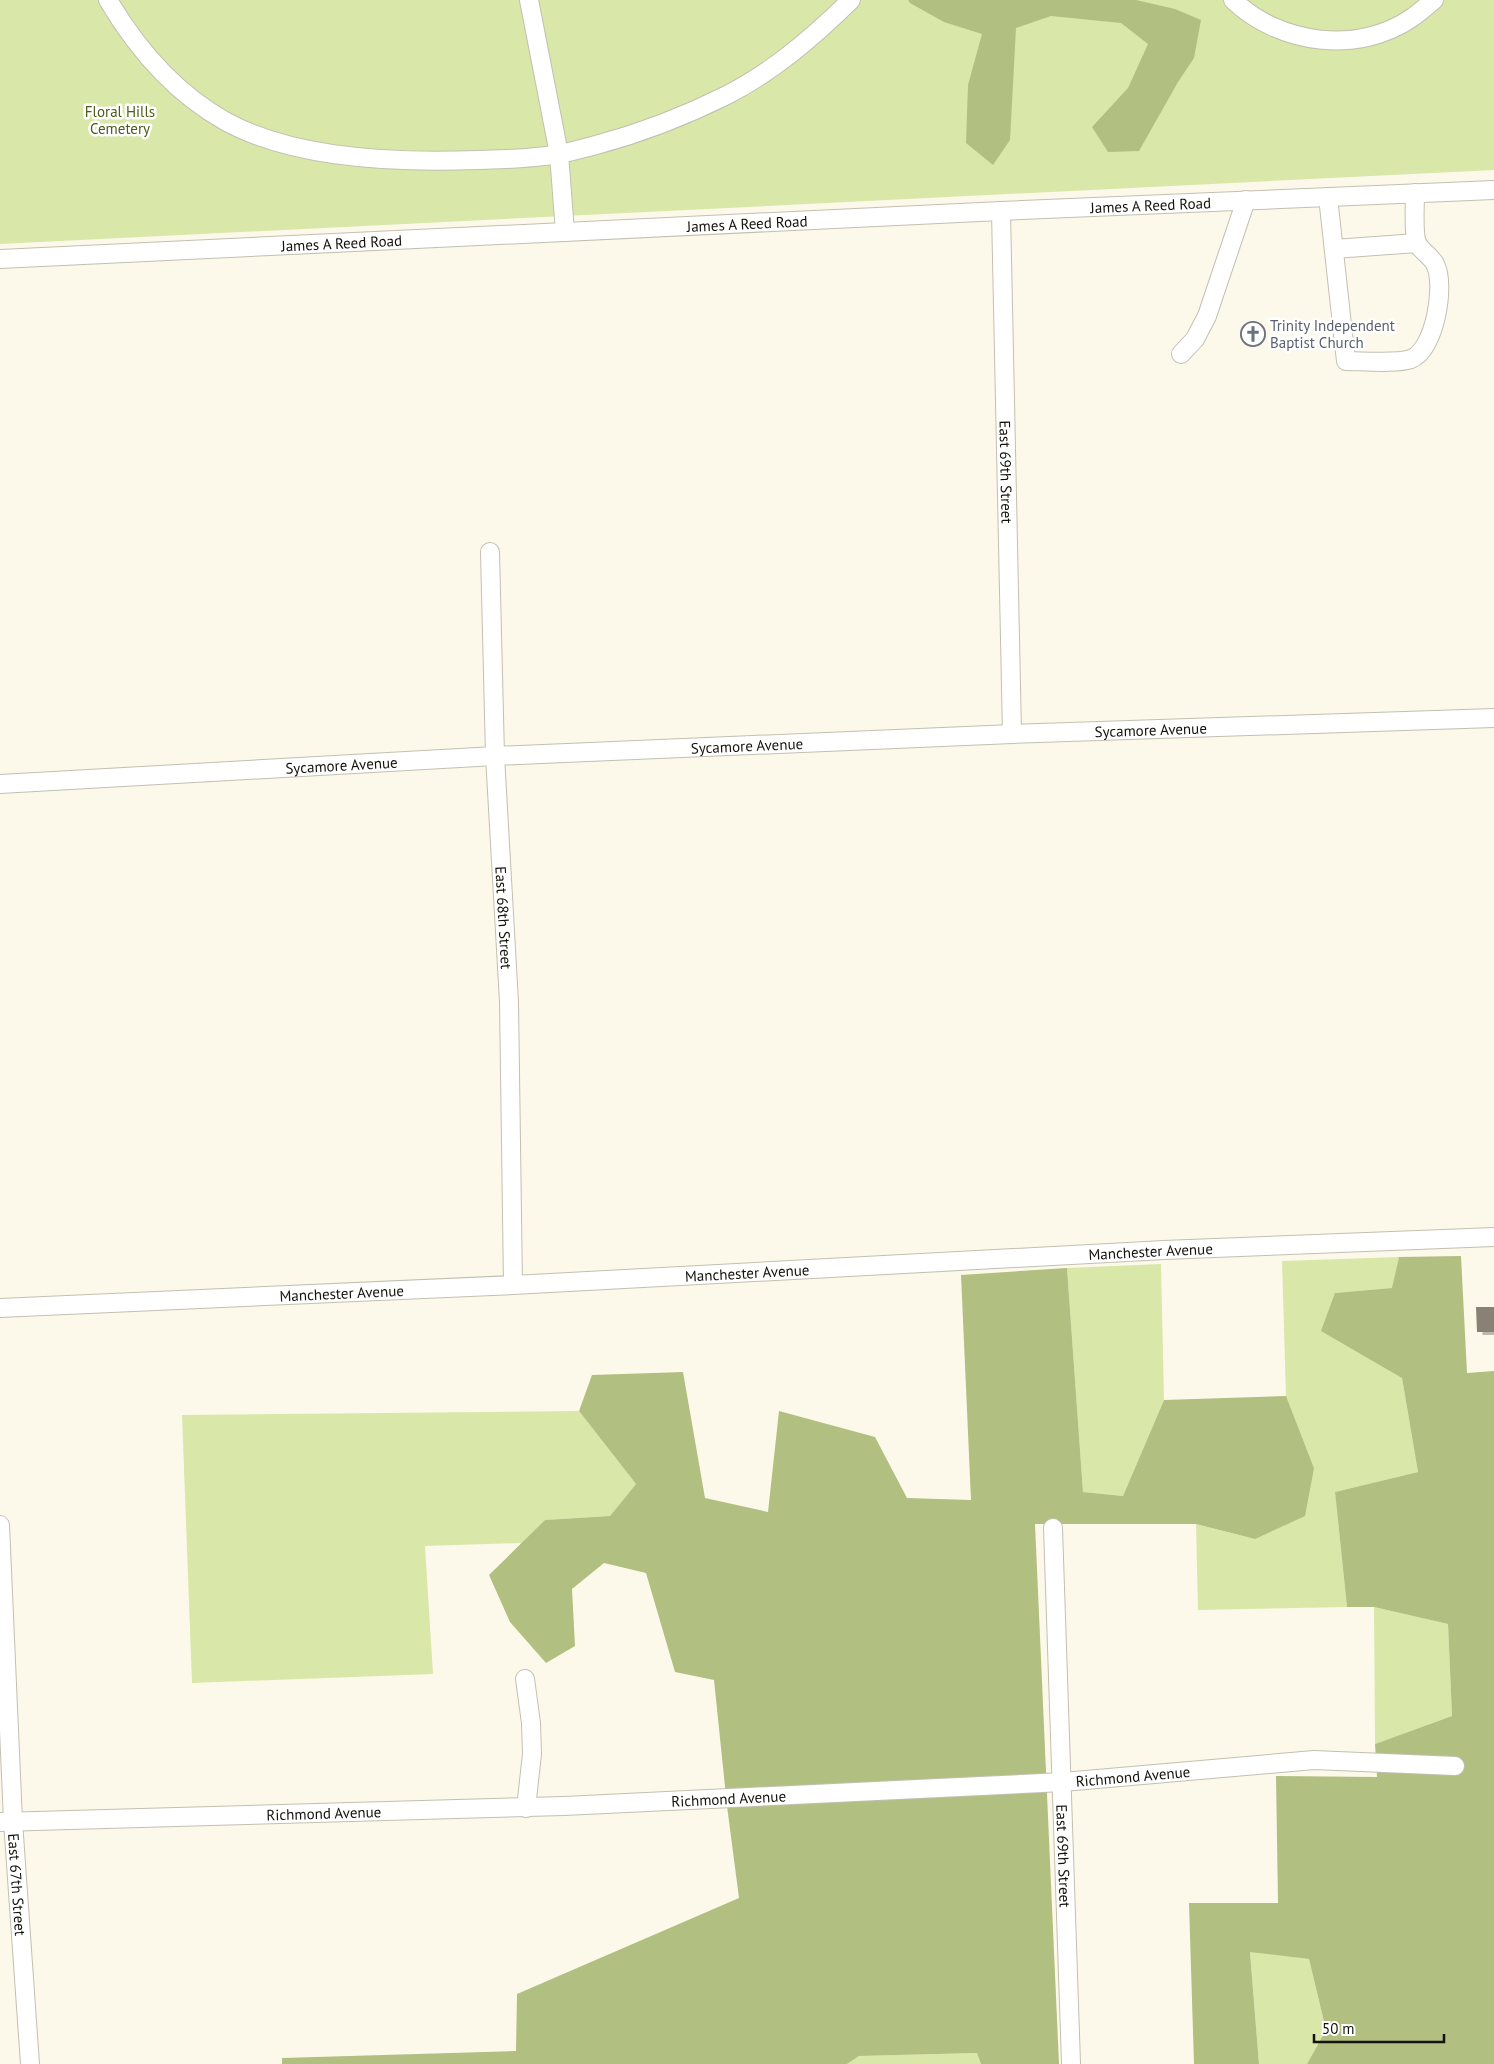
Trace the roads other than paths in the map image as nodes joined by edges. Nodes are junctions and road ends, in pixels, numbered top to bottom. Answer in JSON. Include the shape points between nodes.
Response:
{"nodes":[{"id":1,"x":108,"y":0,"type":"edge"},
{"id":2,"x":530,"y":0,"type":"edge"},
{"id":3,"x":851,"y":0,"type":"edge"},
{"id":4,"x":1233,"y":0,"type":"edge"},
{"id":5,"x":1434,"y":0,"type":"edge"},
{"id":6,"x":560,"y":154,"type":"junction"},
{"id":7,"x":1494,"y":190,"type":"edge"},
{"id":8,"x":1415,"y":193,"type":"junction"},
{"id":9,"x":1328,"y":197,"type":"junction"},
{"id":10,"x":1246,"y":200,"type":"junction"},
{"id":11,"x":1001,"y":210,"type":"junction"},
{"id":12,"x":565,"y":232,"type":"junction"},
{"id":13,"x":1417,"y":243,"type":"junction"},
{"id":14,"x":1334,"y":249,"type":"junction"},
{"id":15,"x":0,"y":260,"type":"edge"},
{"id":16,"x":1181,"y":354,"type":"dead end"},
{"id":17,"x":490,"y":552,"type":"dead end"},
{"id":18,"x":1494,"y":718,"type":"edge"},
{"id":19,"x":1012,"y":734,"type":"junction"},
{"id":20,"x":495,"y":756,"type":"junction"},
{"id":21,"x":0,"y":784,"type":"edge"},
{"id":22,"x":1494,"y":1237,"type":"edge"},
{"id":23,"x":513,"y":1285,"type":"junction"},
{"id":24,"x":0,"y":1308,"type":"edge"},
{"id":25,"x":0,"y":1525,"type":"edge"},
{"id":26,"x":1053,"y":1528,"type":"dead end"},
{"id":27,"x":524,"y":1680,"type":"dead end"},
{"id":28,"x":1456,"y":1766,"type":"dead end"},
{"id":29,"x":1063,"y":1782,"type":"junction"},
{"id":30,"x":526,"y":1808,"type":"junction"},
{"id":31,"x":7,"y":1822,"type":"edge"},
{"id":32,"x":30,"y":2064,"type":"edge"},
{"id":33,"x":1071,"y":2064,"type":"edge"}],
"edges":[{"from":1,"to":6,"type":"street","via":[[125,29],[161,72],[196,102],[225,121],[258,136],[302,148],[360,157],[427,162]]},
{"from":2,"to":6,"type":"street"},
{"from":3,"to":6,"type":"street","via":[[815,36],[728,95],[672,120]]},
{"from":4,"to":5,"type":"street","via":[[1266,23],[1296,36],[1327,41],[1357,39],[1385,32],[1412,18]]},
{"from":6,"to":12,"type":"street"},
{"from":7,"to":8,"type":"street","name":"James A Reed Road"},
{"from":8,"to":9,"type":"street","name":"James A Reed Road"},
{"from":8,"to":13,"type":"street"},
{"from":9,"to":10,"type":"street","name":"James A Reed Road"},
{"from":9,"to":14,"type":"street"},
{"from":10,"to":11,"type":"street","name":"James A Reed Road"},
{"from":10,"to":16,"type":"street","via":[[1207,316],[1195,339]]},
{"from":11,"to":12,"type":"street","name":"James A Reed Road"},
{"from":11,"to":19,"type":"street","name":"East 69th Street"},
{"from":12,"to":15,"type":"street","name":"James A Reed Road"},
{"from":13,"to":14,"type":"street"},
{"from":13,"to":14,"type":"street","via":[[1435,264],[1439,284],[1435,322],[1420,353],[1412,359],[1400,360],[1346,361]]},
{"from":17,"to":20,"type":"street","name":"East 68th Street"},
{"from":18,"to":19,"type":"street","name":"Sycamore Avenue"},
{"from":19,"to":20,"type":"street","name":"Sycamore Avenue"},
{"from":20,"to":21,"type":"street","name":"Sycamore Avenue"},
{"from":20,"to":23,"type":"street","name":"East 68th Street","via":[[509,1002]]},
{"from":22,"to":23,"type":"street","name":"Manchester Avenue","via":[[1164,1250]]},
{"from":23,"to":24,"type":"street","name":"Manchester Avenue"},
{"from":25,"to":31,"type":"street","name":"East 67th Street"},
{"from":26,"to":29,"type":"street","name":"East 69th Street"},
{"from":27,"to":30,"type":"street","via":[[532,1754]]},
{"from":28,"to":29,"type":"street","name":"Richmond Avenue","via":[[1314,1760]]},
{"from":29,"to":30,"type":"street","name":"Richmond Avenue"},
{"from":29,"to":33,"type":"street","name":"East 69th Street"},
{"from":30,"to":31,"type":"street","name":"Richmond Avenue"},
{"from":31,"to":32,"type":"street","name":"East 67th Street"}]}
